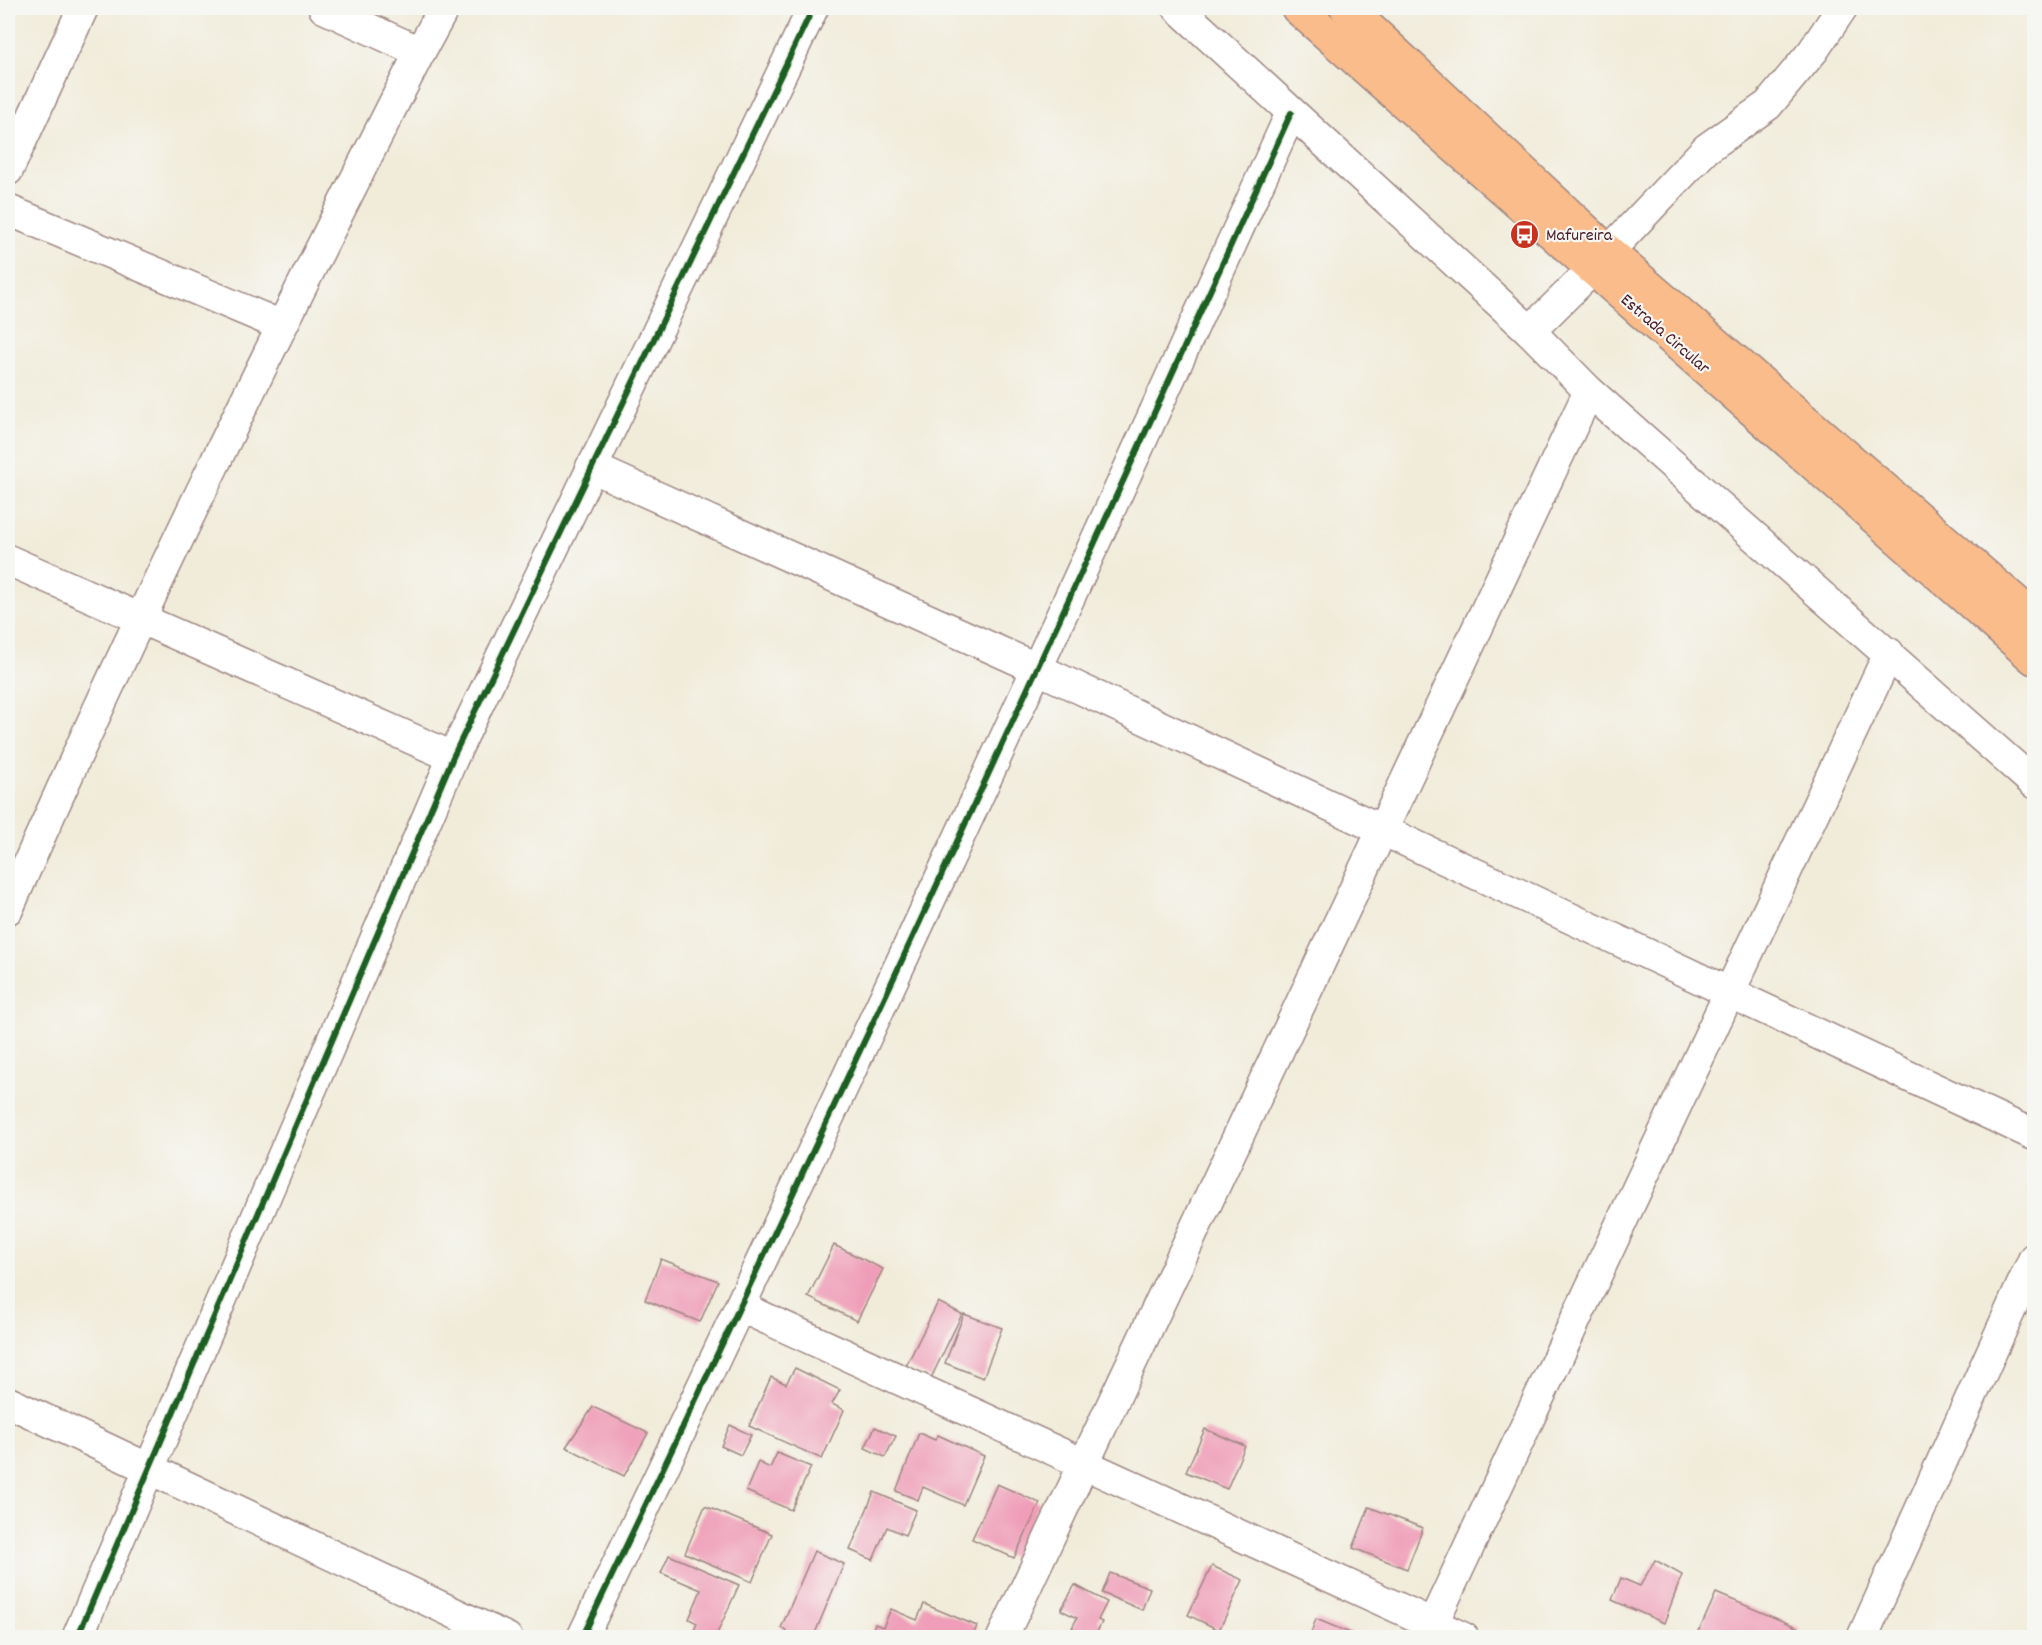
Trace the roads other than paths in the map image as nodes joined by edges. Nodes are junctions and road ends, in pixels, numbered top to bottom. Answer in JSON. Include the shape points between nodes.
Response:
{"nodes":[{"id":1,"x":83,"y":8,"type":"edge"},
{"id":2,"x":324,"y":8,"type":"edge"},
{"id":3,"x":444,"y":8,"type":"edge"},
{"id":4,"x":813,"y":8,"type":"edge"},
{"id":5,"x":1178,"y":8,"type":"edge"},
{"id":6,"x":1298,"y":8,"type":"edge"},
{"id":7,"x":1347,"y":8,"type":"edge"},
{"id":8,"x":1842,"y":8,"type":"edge"},
{"id":9,"x":420,"y":52,"type":"junction"},
{"id":10,"x":1291,"y":113,"type":"junction"},
{"id":11,"x":8,"y":170,"type":"edge"},
{"id":12,"x":8,"y":210,"type":"edge"},
{"id":13,"x":1600,"y":260,"type":"junction"},
{"id":14,"x":280,"y":325,"type":"junction"},
{"id":15,"x":1530,"y":331,"type":"junction"},
{"id":16,"x":1589,"y":390,"type":"junction"},
{"id":17,"x":591,"y":467,"type":"junction"},
{"id":18,"x":8,"y":560,"type":"edge"},
{"id":19,"x":2034,"y":618,"type":"edge"},
{"id":20,"x":138,"y":619,"type":"junction"},
{"id":21,"x":1888,"y":653,"type":"junction"},
{"id":22,"x":2034,"y":658,"type":"edge"},
{"id":23,"x":1038,"y":669,"type":"junction"},
{"id":24,"x":453,"y":757,"type":"junction"},
{"id":25,"x":2034,"y":783,"type":"edge"},
{"id":26,"x":1380,"y":831,"type":"junction"},
{"id":27,"x":8,"y":909,"type":"edge"},
{"id":28,"x":1730,"y":991,"type":"junction"},
{"id":29,"x":2034,"y":1134,"type":"edge"},
{"id":30,"x":2034,"y":1258,"type":"edge"},
{"id":31,"x":741,"y":1307,"type":"junction"},
{"id":32,"x":8,"y":1402,"type":"edge"},
{"id":33,"x":1083,"y":1464,"type":"junction"},
{"id":34,"x":151,"y":1469,"type":"junction"},
{"id":35,"x":1429,"y":1630,"type":"edge"},
{"id":36,"x":77,"y":1638,"type":"edge"},
{"id":37,"x":507,"y":1638,"type":"edge"},
{"id":38,"x":582,"y":1638,"type":"edge"},
{"id":39,"x":1002,"y":1638,"type":"edge"},
{"id":40,"x":1464,"y":1638,"type":"edge"},
{"id":41,"x":1862,"y":1638,"type":"edge"}],
"edges":[{"from":1,"to":11,"type":"street"},
{"from":2,"to":9,"type":"street"},
{"from":3,"to":9,"type":"street"},
{"from":4,"to":17,"type":"street"},
{"from":5,"to":10,"type":"street"},
{"from":6,"to":13,"type":"main road","name":"Estrada Circular"},
{"from":7,"to":13,"type":"main road","name":"Estrada Circular"},
{"from":8,"to":13,"type":"street","via":[[1813,51],[1768,105],[1706,149]]},
{"from":9,"to":14,"type":"street"},
{"from":10,"to":15,"type":"street"},
{"from":10,"to":23,"type":"street"},
{"from":12,"to":14,"type":"street"},
{"from":13,"to":15,"type":"street"},
{"from":13,"to":19,"type":"main road","name":"Estrada Circular"},
{"from":13,"to":22,"type":"main road","name":"Estrada Circular"},
{"from":14,"to":20,"type":"street"},
{"from":15,"to":16,"type":"street"},
{"from":16,"to":21,"type":"street"},
{"from":16,"to":26,"type":"street"},
{"from":17,"to":23,"type":"street"},
{"from":17,"to":24,"type":"street"},
{"from":18,"to":20,"type":"street"},
{"from":20,"to":24,"type":"street"},
{"from":20,"to":27,"type":"street"},
{"from":21,"to":25,"type":"street"},
{"from":21,"to":28,"type":"street"},
{"from":23,"to":26,"type":"street"},
{"from":23,"to":31,"type":"street"},
{"from":24,"to":34,"type":"street"},
{"from":26,"to":28,"type":"street"},
{"from":26,"to":33,"type":"street"},
{"from":28,"to":29,"type":"street"},
{"from":28,"to":35,"type":"street"},
{"from":30,"to":41,"type":"street"},
{"from":31,"to":33,"type":"street"},
{"from":31,"to":38,"type":"street"},
{"from":32,"to":34,"type":"street"},
{"from":33,"to":35,"type":"street"},
{"from":33,"to":39,"type":"street"},
{"from":34,"to":36,"type":"street"},
{"from":34,"to":37,"type":"street"},
{"from":35,"to":40,"type":"street"}]}
